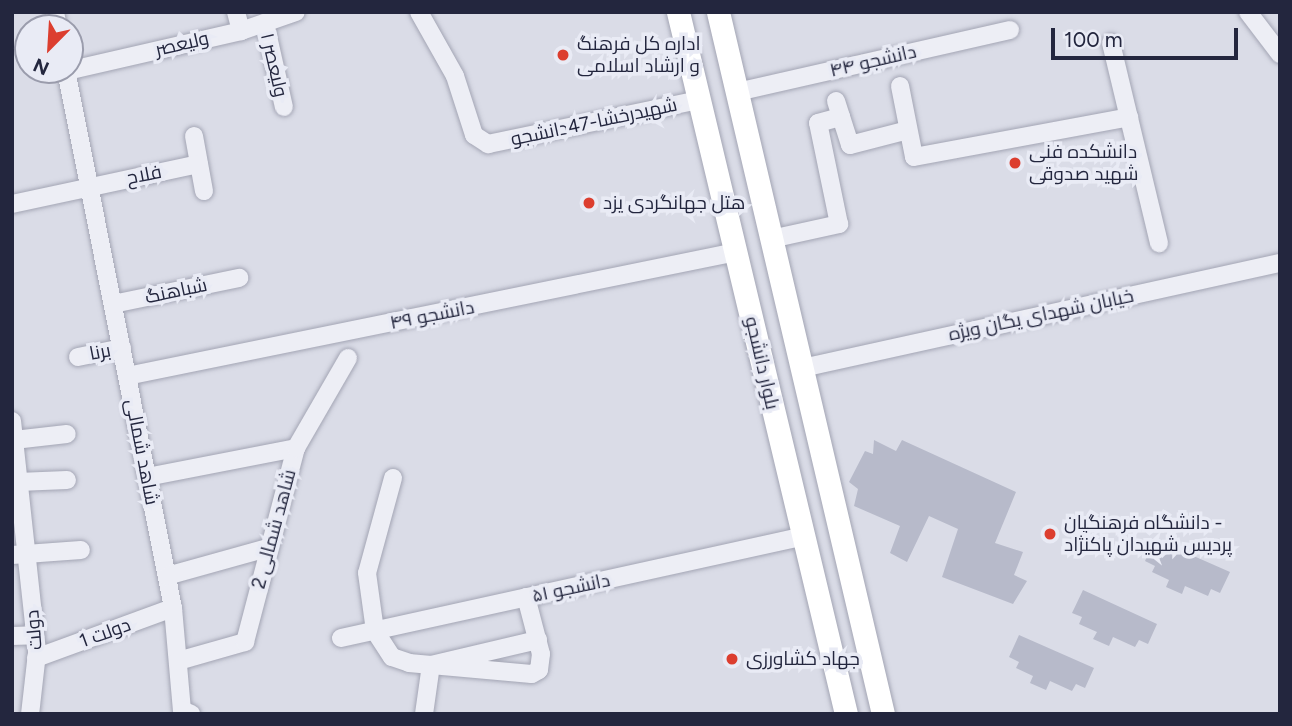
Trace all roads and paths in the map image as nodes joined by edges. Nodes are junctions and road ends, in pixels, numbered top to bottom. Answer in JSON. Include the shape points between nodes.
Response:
{"nodes":[{"id":1,"x":236,"y":12,"type":"edge"},
{"id":2,"x":296,"y":12,"type":"edge"},
{"id":3,"x":419,"y":12,"type":"edge"},
{"id":4,"x":678,"y":12,"type":"edge"},
{"id":5,"x":718,"y":12,"type":"edge"},
{"id":6,"x":1248,"y":12,"type":"edge"},
{"id":7,"x":265,"y":23,"type":"junction"},
{"id":8,"x":1010,"y":30,"type":"dead end"},
{"id":9,"x":241,"y":31,"type":"junction"},
{"id":10,"x":1111,"y":43,"type":"dead end"},
{"id":11,"x":1280,"y":54,"type":"edge"},
{"id":12,"x":84,"y":67,"type":"edge"},
{"id":13,"x":69,"y":84,"type":"edge"},
{"id":14,"x":900,"y":86,"type":"dead end"},
{"id":15,"x":737,"y":92,"type":"junction"},
{"id":16,"x":699,"y":100,"type":"junction"},
{"id":17,"x":284,"y":107,"type":"dead end"},
{"id":18,"x":1129,"y":117,"type":"junction"},
{"id":19,"x":908,"y":130,"type":"junction"},
{"id":20,"x":194,"y":136,"type":"dead end"},
{"id":21,"x":199,"y":164,"type":"junction"},
{"id":22,"x":89,"y":186,"type":"junction"},
{"id":23,"x":204,"y":191,"type":"dead end"},
{"id":24,"x":12,"y":204,"type":"edge"},
{"id":25,"x":771,"y":239,"type":"junction"},
{"id":26,"x":1159,"y":243,"type":"dead end"},
{"id":27,"x":736,"y":252,"type":"junction"},
{"id":28,"x":1280,"y":263,"type":"edge"},
{"id":29,"x":239,"y":278,"type":"dead end"},
{"id":30,"x":113,"y":304,"type":"junction"},
{"id":31,"x":122,"y":348,"type":"junction"},
{"id":32,"x":78,"y":357,"type":"dead end"},
{"id":33,"x":348,"y":358,"type":"dead end"},
{"id":34,"x":802,"y":368,"type":"junction"},
{"id":35,"x":127,"y":376,"type":"junction"},
{"id":36,"x":12,"y":421,"type":"edge"},
{"id":37,"x":67,"y":434,"type":"dead end"},
{"id":38,"x":14,"y":440,"type":"junction"},
{"id":39,"x":296,"y":448,"type":"junction"},
{"id":40,"x":148,"y":477,"type":"junction"},
{"id":41,"x":393,"y":478,"type":"dead end"},
{"id":42,"x":67,"y":480,"type":"dead end"},
{"id":43,"x":18,"y":482,"type":"junction"},
{"id":44,"x":802,"y":537,"type":"junction"},
{"id":45,"x":267,"y":548,"type":"junction"},
{"id":46,"x":81,"y":550,"type":"dead end"},
{"id":47,"x":19,"y":556,"type":"edge"},
{"id":48,"x":167,"y":576,"type":"junction"},
{"id":49,"x":526,"y":597,"type":"junction"},
{"id":50,"x":173,"y":608,"type":"junction"},
{"id":51,"x":375,"y":631,"type":"junction"},
{"id":52,"x":35,"y":635,"type":"junction"},
{"id":53,"x":12,"y":636,"type":"edge"},
{"id":54,"x":341,"y":638,"type":"dead end"},
{"id":55,"x":538,"y":640,"type":"junction"},
{"id":56,"x":36,"y":658,"type":"junction"},
{"id":57,"x":178,"y":660,"type":"junction"},
{"id":58,"x":430,"y":665,"type":"junction"},
{"id":59,"x":30,"y":714,"type":"edge"},
{"id":60,"x":191,"y":714,"type":"edge"},
{"id":61,"x":424,"y":714,"type":"edge"},
{"id":62,"x":846,"y":714,"type":"edge"},
{"id":63,"x":883,"y":714,"type":"edge"}],
"edges":[{"from":1,"to":9,"type":"street"},
{"from":2,"to":7,"type":"street","name":"ولیعصر"},
{"from":3,"to":16,"type":"street","name":"شهیدرخشا-47دانشجو","via":[[454,76],[474,135],[488,144]]},
{"from":4,"to":16,"type":"main road","name":"بلوار دانشجو"},
{"from":5,"to":15,"type":"main road","name":"بلوار دانشجو"},
{"from":6,"to":11,"type":"street"},
{"from":7,"to":9,"type":"street","name":"ولیعصر"},
{"from":7,"to":17,"type":"street","name":"ولیعصر ۱"},
{"from":8,"to":15,"type":"street","name":"دانشجو ۴۴"},
{"from":9,"to":12,"type":"street","name":"ولیعصر"},
{"from":10,"to":18,"type":"street"},
{"from":13,"to":22,"type":"street","name":"شاهد شمالی"},
{"from":14,"to":19,"type":"street"},
{"from":15,"to":25,"type":"main road","name":"بلوار دانشجو"},
{"from":16,"to":27,"type":"main road","name":"بلوار دانشجو"},
{"from":18,"to":19,"type":"street","via":[[914,157]]},
{"from":18,"to":26,"type":"street"},
{"from":19,"to":25,"type":"street","via":[[850,145],[838,109],[818,123],[839,224]]},
{"from":20,"to":21,"type":"street"},
{"from":21,"to":22,"type":"street","name":"فلاح"},
{"from":21,"to":23,"type":"street"},
{"from":22,"to":24,"type":"street","name":"فلاح"},
{"from":22,"to":30,"type":"street","name":"شاهد شمالی"},
{"from":25,"to":34,"type":"main road","name":"بلوار دانشجو"},
{"from":27,"to":35,"type":"street","name":"دانشجو ۴۹"},
{"from":27,"to":44,"type":"main road","name":"بلوار دانشجو"},
{"from":28,"to":34,"type":"street","name":"خیابان شهدای یگان ویژه"},
{"from":29,"to":30,"type":"street","name":"شباهنگ"},
{"from":30,"to":31,"type":"street","name":"شاهد شمالی"},
{"from":31,"to":32,"type":"street","name":"برنا"},
{"from":31,"to":35,"type":"street","name":"شاهد شمالی"},
{"from":33,"to":39,"type":"street","name":"شاهد شمالی 2"},
{"from":34,"to":63,"type":"main road","name":"بلوار دانشجو"},
{"from":35,"to":40,"type":"street","name":"شاهد شمالی"},
{"from":36,"to":38,"type":"street","name":"دولت"},
{"from":37,"to":38,"type":"street"},
{"from":38,"to":43,"type":"street","name":"دولت"},
{"from":39,"to":40,"type":"street"},
{"from":39,"to":45,"type":"street","name":"شاهد شمالی 2"},
{"from":40,"to":48,"type":"street","name":"شاهد شمالی"},
{"from":41,"to":51,"type":"street","via":[[368,573]]},
{"from":42,"to":43,"type":"street"},
{"from":43,"to":47,"type":"street","name":"دولت"},
{"from":44,"to":49,"type":"street","name":"دانشجو ۵۱"},
{"from":44,"to":62,"type":"main road","name":"بلوار دانشجو"},
{"from":45,"to":48,"type":"street"},
{"from":45,"to":57,"type":"street","name":"شاهد شمالی 2","via":[[245,642]]},
{"from":46,"to":47,"type":"street"},
{"from":47,"to":52,"type":"street","name":"دولت"},
{"from":48,"to":50,"type":"street","name":"شاهد شمالی"},
{"from":49,"to":51,"type":"street","name":"دانشجو ۵۱"},
{"from":49,"to":55,"type":"street"},
{"from":50,"to":56,"type":"street","name":"دولت 1"},
{"from":50,"to":57,"type":"street","name":"شاهد شمالی"},
{"from":51,"to":54,"type":"street","name":"دانشجو ۵۱"},
{"from":51,"to":58,"type":"street","via":[[392,657]]},
{"from":52,"to":53,"type":"street"},
{"from":52,"to":56,"type":"street","name":"دولت"},
{"from":55,"to":58,"type":"street"},
{"from":55,"to":58,"type":"street","via":[[540,662],[532,674]]},
{"from":56,"to":59,"type":"street","name":"دولت"},
{"from":57,"to":60,"type":"street","name":"شاهد شمالی","via":[[182,710]]},
{"from":58,"to":61,"type":"street"}]}
